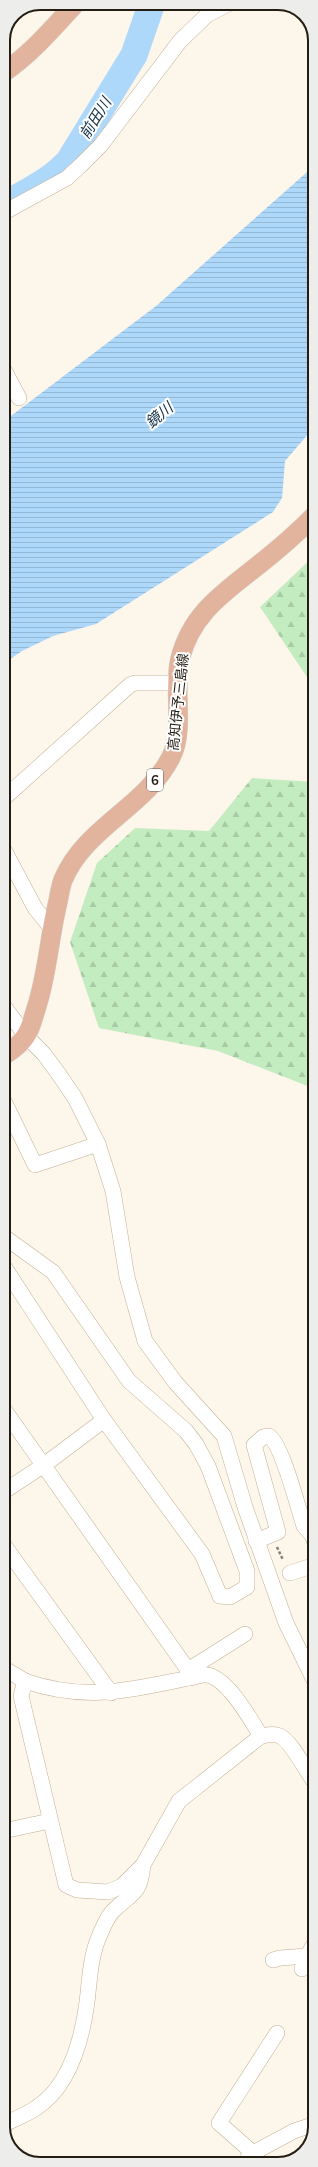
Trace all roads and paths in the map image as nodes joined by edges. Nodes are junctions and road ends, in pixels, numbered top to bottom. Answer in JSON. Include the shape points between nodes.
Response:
{"nodes":[{"id":1,"x":70,"y":10,"type":"edge"},
{"id":2,"x":217,"y":10,"type":"edge"},
{"id":3,"x":10,"y":68,"type":"edge"},
{"id":4,"x":10,"y":209,"type":"edge"},
{"id":5,"x":10,"y":381,"type":"edge"},
{"id":6,"x":19,"y":398,"type":"dead end"},
{"id":7,"x":308,"y":522,"type":"edge"},
{"id":8,"x":178,"y":683,"type":"junction"},
{"id":9,"x":10,"y":792,"type":"edge"},
{"id":10,"x":10,"y":861,"type":"edge"},
{"id":11,"x":52,"y":930,"type":"junction"},
{"id":12,"x":10,"y":1014,"type":"edge"},
{"id":13,"x":26,"y":1036,"type":"junction"},
{"id":14,"x":10,"y":1050,"type":"edge"},
{"id":15,"x":10,"y":1113,"type":"edge"},
{"id":16,"x":98,"y":1144,"type":"junction"},
{"id":17,"x":10,"y":1241,"type":"edge"},
{"id":18,"x":10,"y":1276,"type":"edge"},
{"id":19,"x":10,"y":1418,"type":"edge"},
{"id":20,"x":104,"y":1420,"type":"junction"},
{"id":21,"x":44,"y":1465,"type":"junction"},
{"id":22,"x":10,"y":1487,"type":"edge"},
{"id":23,"x":308,"y":1519,"type":"edge"},
{"id":24,"x":256,"y":1542,"type":"junction"},
{"id":25,"x":10,"y":1554,"type":"edge"},
{"id":26,"x":281,"y":1554,"type":"dead end"},
{"id":27,"x":282,"y":1558,"type":"dead end"},
{"id":28,"x":308,"y":1567,"type":"edge"},
{"id":29,"x":290,"y":1573,"type":"dead end"},
{"id":30,"x":245,"y":1634,"type":"dead end"},
{"id":31,"x":308,"y":1668,"type":"edge"},
{"id":32,"x":10,"y":1672,"type":"edge"},
{"id":33,"x":189,"y":1674,"type":"junction"},
{"id":34,"x":25,"y":1681,"type":"junction"},
{"id":35,"x":111,"y":1693,"type":"junction"},
{"id":36,"x":261,"y":1736,"type":"junction"},
{"id":37,"x":308,"y":1773,"type":"edge"},
{"id":38,"x":50,"y":1821,"type":"junction"},
{"id":39,"x":10,"y":1830,"type":"edge"},
{"id":40,"x":143,"y":1866,"type":"junction"},
{"id":41,"x":308,"y":1956,"type":"edge"},
{"id":42,"x":273,"y":1960,"type":"dead end"},
{"id":43,"x":277,"y":2033,"type":"dead end"},
{"id":44,"x":10,"y":2121,"type":"edge"},
{"id":45,"x":307,"y":2130,"type":"edge"},
{"id":46,"x":248,"y":2157,"type":"edge"},
{"id":47,"x":251,"y":2157,"type":"edge"}],
"edges":[{"from":1,"to":3,"type":"main road","via":[[39,43]]},
{"from":2,"to":4,"type":"street","via":[[208,15],[180,41],[101,145],[67,178]]},
{"from":5,"to":6,"type":"street"},
{"from":7,"to":8,"type":"main road","name":"高知伊予三島線","number":"6","via":[[219,596],[199,617],[190,629],[184,644],[179,661]]},
{"from":8,"to":9,"type":"street","via":[[130,685]]},
{"from":8,"to":11,"type":"main road","name":"高知伊予三島線","number":"6","via":[[178,716],[172,756],[151,786],[104,825],[75,859],[63,880]]},
{"from":10,"to":11,"type":"street","via":[[35,908]]},
{"from":11,"to":13,"type":"main road","name":"高知伊予三島線","number":"6","via":[[40,997]]},
{"from":12,"to":13,"type":"street"},
{"from":13,"to":14,"type":"main road","name":"高知伊予三島線","number":"6"},
{"from":13,"to":16,"type":"street","via":[[44,1054],[75,1098]]},
{"from":15,"to":16,"type":"street","via":[[35,1165]]},
{"from":16,"to":24,"type":"street","via":[[113,1191],[128,1277],[145,1341],[175,1382],[224,1436]]},
{"from":17,"to":20,"type":"street","via":[[53,1272],[129,1380],[186,1431],[196,1444],[208,1466],[247,1571],[247,1587],[230,1597],[220,1596],[202,1554]]},
{"from":18,"to":20,"type":"street"},
{"from":19,"to":21,"type":"street"},
{"from":20,"to":21,"type":"street"},
{"from":21,"to":22,"type":"street"},
{"from":21,"to":33,"type":"street"},
{"from":23,"to":24,"type":"street","via":[[273,1439],[269,1436],[263,1437],[254,1446],[278,1532]]},
{"from":24,"to":31,"type":"street","via":[[286,1623]]},
{"from":25,"to":35,"type":"street"},
{"from":26,"to":27,"type":"path"},
{"from":28,"to":29,"type":"street"},
{"from":30,"to":33,"type":"street"},
{"from":32,"to":34,"type":"street"},
{"from":33,"to":35,"type":"street"},
{"from":33,"to":36,"type":"street","via":[[207,1674],[218,1680],[229,1690]]},
{"from":34,"to":35,"type":"street","via":[[62,1691]]},
{"from":34,"to":38,"type":"street","via":[[21,1696]]},
{"from":36,"to":37,"type":"street","via":[[281,1736]]},
{"from":36,"to":40,"type":"street","via":[[179,1801]]},
{"from":38,"to":39,"type":"street"},
{"from":38,"to":40,"type":"street","via":[[66,1884],[77,1890],[108,1892],[122,1886]]},
{"from":40,"to":44,"type":"street","via":[[142,1879],[136,1892],[112,1912],[101,1933],[90,1964],[87,2003],[78,2048],[70,2066],[53,2094],[36,2108]]},
{"from":41,"to":42,"type":"street","via":[[304,1963],[280,1958]]},
{"from":43,"to":46,"type":"street","via":[[219,2123]]},
{"from":45,"to":47,"type":"street"}]}
